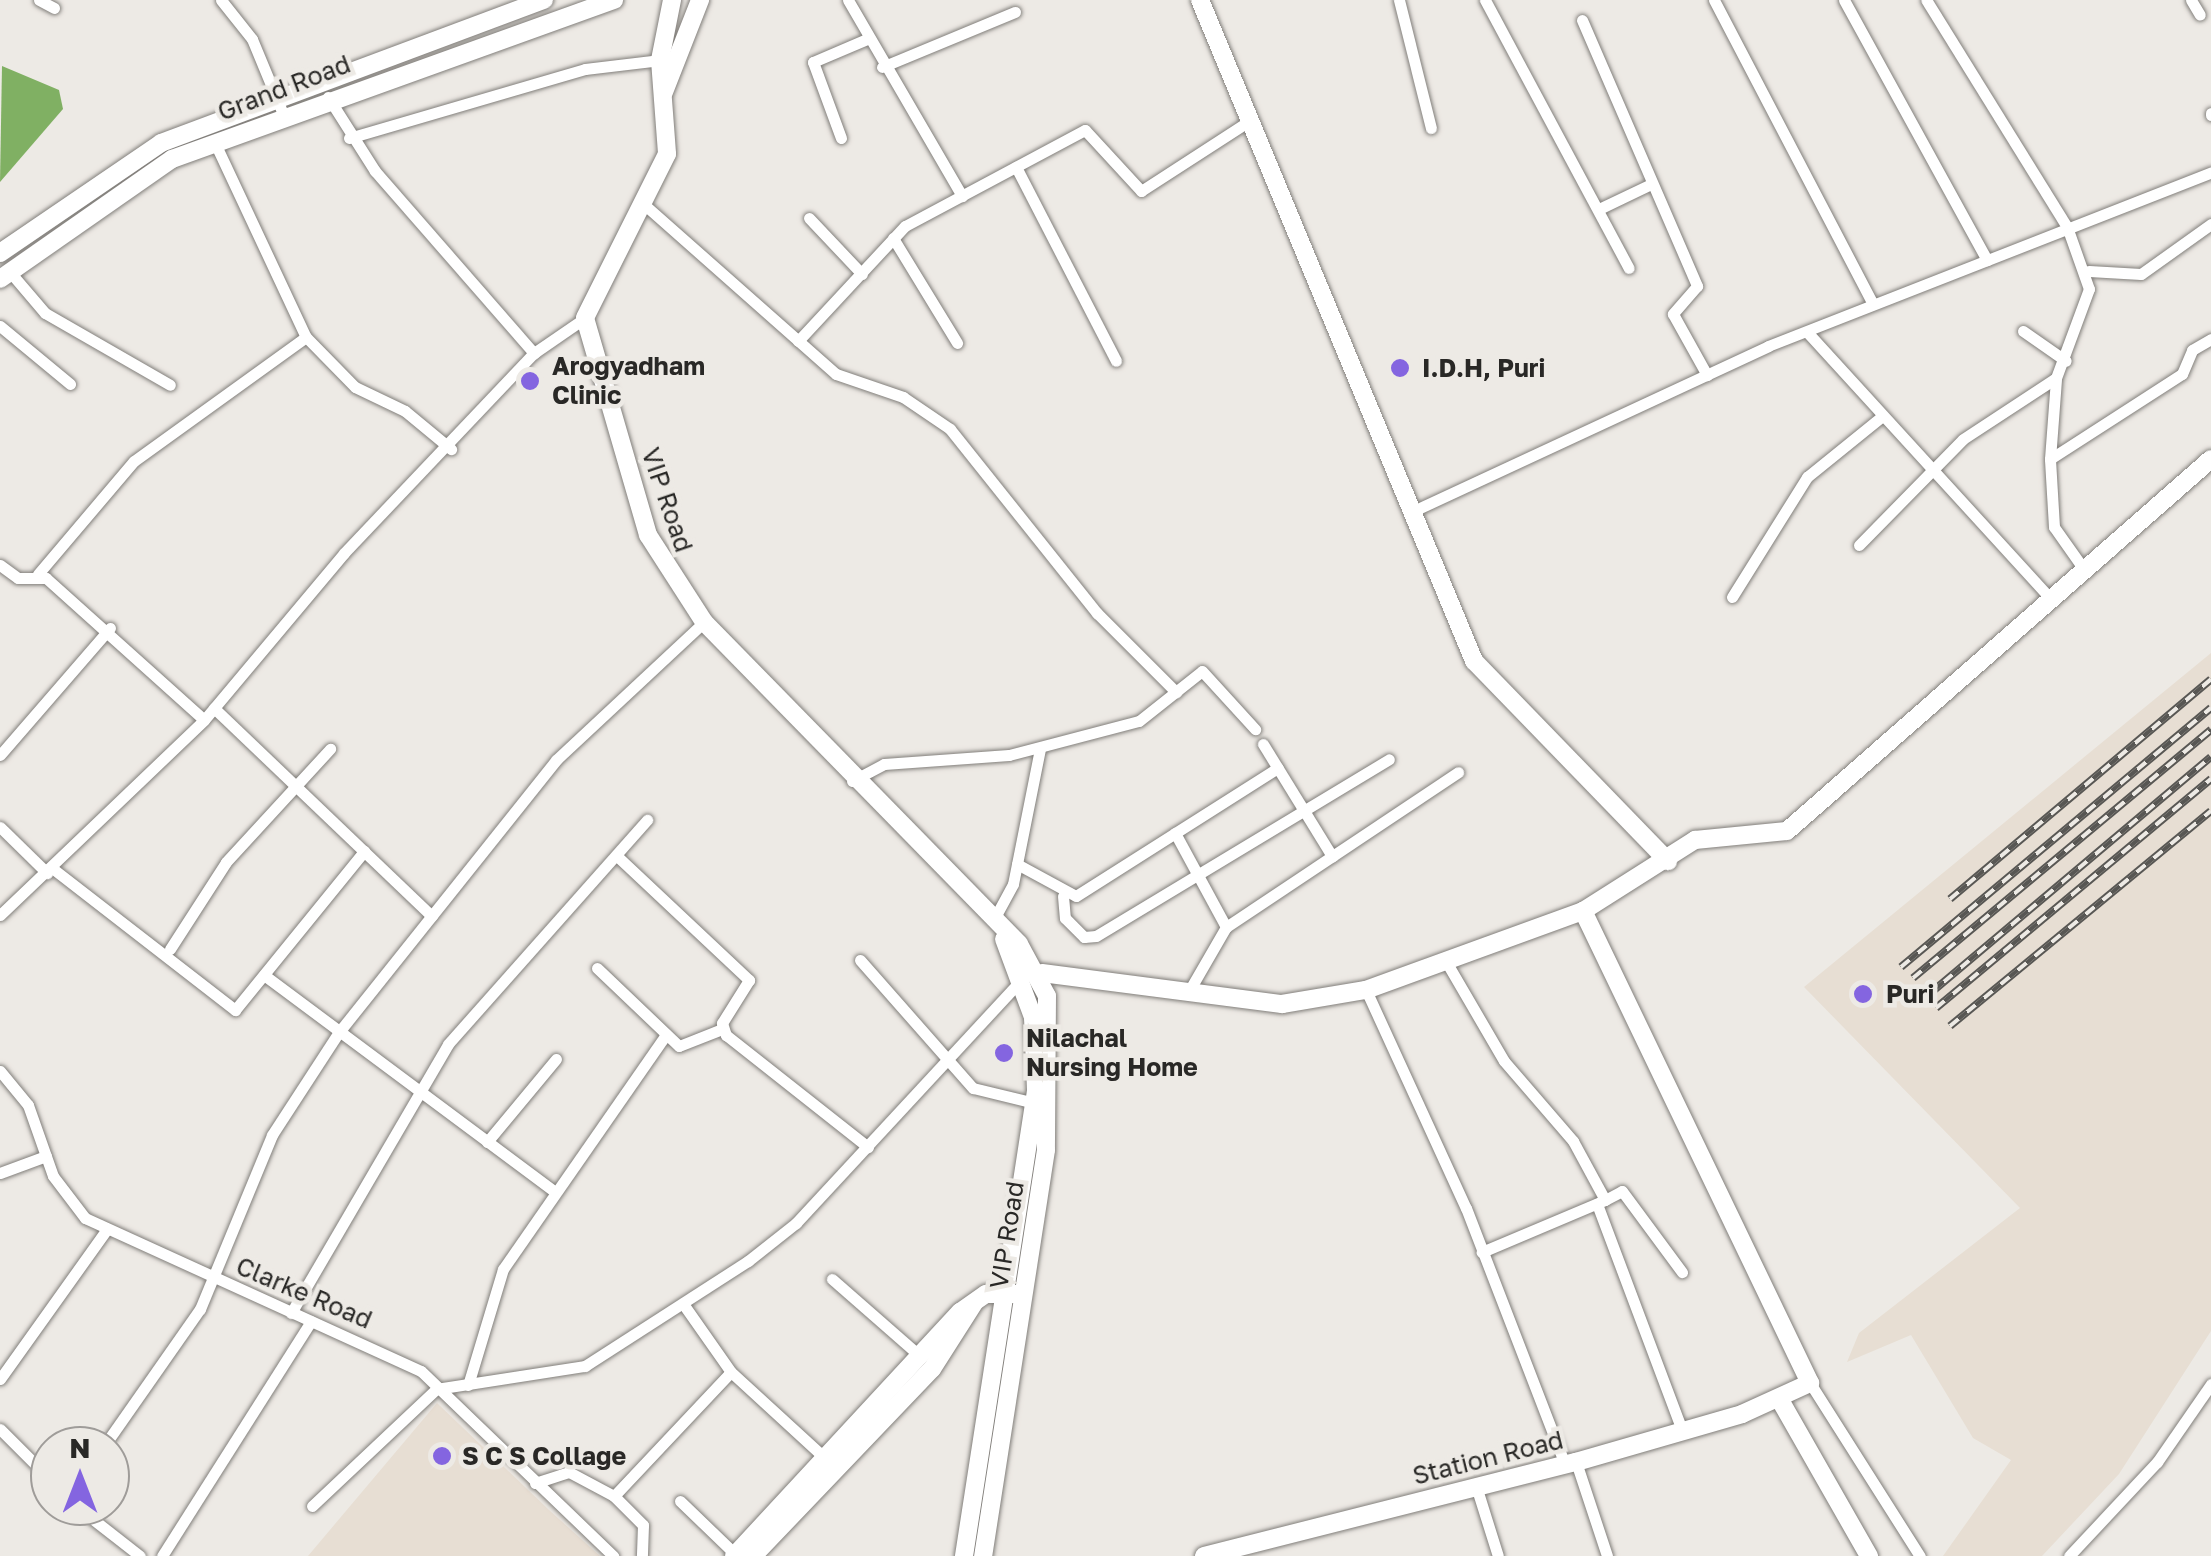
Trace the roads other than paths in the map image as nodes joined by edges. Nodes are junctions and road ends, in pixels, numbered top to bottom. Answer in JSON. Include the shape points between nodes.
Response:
{"nodes":[{"id":1,"x":39,"y":0,"type":"edge"},
{"id":2,"x":222,"y":0,"type":"edge"},
{"id":3,"x":544,"y":0,"type":"edge"},
{"id":4,"x":614,"y":0,"type":"edge"},
{"id":5,"x":672,"y":0,"type":"edge"},
{"id":6,"x":700,"y":0,"type":"edge"},
{"id":7,"x":848,"y":0,"type":"edge"},
{"id":8,"x":1200,"y":0,"type":"edge"},
{"id":9,"x":1399,"y":0,"type":"edge"},
{"id":10,"x":1485,"y":0,"type":"edge"},
{"id":11,"x":1714,"y":0,"type":"edge"},
{"id":12,"x":1844,"y":0,"type":"edge"},
{"id":13,"x":1926,"y":0,"type":"edge"},
{"id":14,"x":2191,"y":0,"type":"edge"},
{"id":15,"x":508,"y":6,"type":"edge"},
{"id":16,"x":54,"y":8,"type":"dead end"},
{"id":17,"x":1015,"y":12,"type":"dead end"},
{"id":18,"x":2200,"y":14,"type":"dead end"},
{"id":19,"x":1582,"y":20,"type":"dead end"},
{"id":20,"x":518,"y":34,"type":"junction"},
{"id":21,"x":867,"y":40,"type":"junction"},
{"id":22,"x":660,"y":60,"type":"junction"},
{"id":23,"x":882,"y":66,"type":"junction"},
{"id":24,"x":664,"y":92,"type":"junction"},
{"id":25,"x":328,"y":97,"type":"junction"},
{"id":26,"x":279,"y":105,"type":"junction"},
{"id":27,"x":1249,"y":121,"type":"junction"},
{"id":28,"x":1431,"y":128,"type":"dead end"},
{"id":29,"x":349,"y":138,"type":"junction"},
{"id":30,"x":840,"y":138,"type":"dead end"},
{"id":31,"x":214,"y":142,"type":"junction"},
{"id":32,"x":1016,"y":167,"type":"junction"},
{"id":33,"x":2211,"y":172,"type":"edge"},
{"id":34,"x":1649,"y":185,"type":"junction"},
{"id":35,"x":962,"y":196,"type":"junction"},
{"id":36,"x":647,"y":208,"type":"junction"},
{"id":37,"x":1601,"y":208,"type":"junction"},
{"id":38,"x":808,"y":218,"type":"dead end"},
{"id":39,"x":2211,"y":224,"type":"edge"},
{"id":40,"x":2067,"y":227,"type":"junction"},
{"id":41,"x":893,"y":238,"type":"junction"},
{"id":42,"x":0,"y":253,"type":"edge"},
{"id":43,"x":1987,"y":260,"type":"junction"},
{"id":44,"x":1629,"y":268,"type":"dead end"},
{"id":45,"x":2089,"y":271,"type":"junction"},
{"id":46,"x":862,"y":274,"type":"junction"},
{"id":47,"x":5,"y":276,"type":"edge"},
{"id":48,"x":1873,"y":304,"type":"junction"},
{"id":49,"x":585,"y":318,"type":"junction"},
{"id":50,"x":0,"y":326,"type":"edge"},
{"id":51,"x":2023,"y":331,"type":"dead end"},
{"id":52,"x":1808,"y":334,"type":"junction"},
{"id":53,"x":306,"y":337,"type":"junction"},
{"id":54,"x":2211,"y":339,"type":"edge"},
{"id":55,"x":798,"y":341,"type":"junction"},
{"id":56,"x":957,"y":343,"type":"dead end"},
{"id":57,"x":534,"y":353,"type":"junction"},
{"id":58,"x":2066,"y":360,"type":"junction"},
{"id":59,"x":1116,"y":361,"type":"dead end"},
{"id":60,"x":1707,"y":376,"type":"junction"},
{"id":61,"x":2056,"y":378,"type":"junction"},
{"id":62,"x":70,"y":384,"type":"dead end"},
{"id":63,"x":170,"y":385,"type":"dead end"},
{"id":64,"x":1881,"y":417,"type":"junction"},
{"id":65,"x":451,"y":450,"type":"junction"},
{"id":66,"x":2050,"y":459,"type":"junction"},
{"id":67,"x":2211,"y":459,"type":"edge"},
{"id":68,"x":1935,"y":466,"type":"junction"},
{"id":69,"x":1409,"y":513,"type":"junction"},
{"id":70,"x":1858,"y":545,"type":"dead end"},
{"id":71,"x":0,"y":565,"type":"edge"},
{"id":72,"x":2082,"y":568,"type":"junction"},
{"id":73,"x":38,"y":574,"type":"junction"},
{"id":74,"x":2049,"y":596,"type":"junction"},
{"id":75,"x":1732,"y":598,"type":"dead end"},
{"id":76,"x":704,"y":622,"type":"junction"},
{"id":77,"x":110,"y":628,"type":"junction"},
{"id":78,"x":1176,"y":692,"type":"junction"},
{"id":79,"x":214,"y":708,"type":"junction"},
{"id":80,"x":204,"y":720,"type":"junction"},
{"id":81,"x":1256,"y":728,"type":"dead end"},
{"id":82,"x":1263,"y":744,"type":"dead end"},
{"id":83,"x":1040,"y":748,"type":"junction"},
{"id":84,"x":330,"y":749,"type":"dead end"},
{"id":85,"x":0,"y":755,"type":"edge"},
{"id":86,"x":1389,"y":759,"type":"dead end"},
{"id":87,"x":1278,"y":768,"type":"junction"},
{"id":88,"x":1458,"y":772,"type":"dead end"},
{"id":89,"x":852,"y":781,"type":"junction"},
{"id":90,"x":300,"y":791,"type":"junction"},
{"id":91,"x":1304,"y":810,"type":"junction"},
{"id":92,"x":647,"y":820,"type":"dead end"},
{"id":93,"x":0,"y":827,"type":"edge"},
{"id":94,"x":1174,"y":833,"type":"junction"},
{"id":95,"x":364,"y":851,"type":"junction"},
{"id":96,"x":1332,"y":856,"type":"junction"},
{"id":97,"x":618,"y":857,"type":"junction"},
{"id":98,"x":1668,"y":861,"type":"junction"},
{"id":99,"x":1017,"y":864,"type":"junction"},
{"id":100,"x":49,"y":871,"type":"junction"},
{"id":101,"x":1200,"y":873,"type":"junction"},
{"id":102,"x":1064,"y":896,"type":"junction"},
{"id":103,"x":1583,"y":911,"type":"junction"},
{"id":104,"x":0,"y":915,"type":"edge"},
{"id":105,"x":432,"y":916,"type":"junction"},
{"id":106,"x":990,"y":925,"type":"junction"},
{"id":107,"x":1226,"y":927,"type":"junction"},
{"id":108,"x":1004,"y":939,"type":"junction"},
{"id":109,"x":170,"y":950,"type":"dead end"},
{"id":110,"x":1444,"y":958,"type":"junction"},
{"id":111,"x":860,"y":960,"type":"dead end"},
{"id":112,"x":596,"y":968,"type":"dead end"},
{"id":113,"x":1042,"y":973,"type":"junction"},
{"id":114,"x":264,"y":975,"type":"junction"},
{"id":115,"x":1023,"y":978,"type":"junction"},
{"id":116,"x":1189,"y":990,"type":"junction"},
{"id":117,"x":1366,"y":990,"type":"junction"},
{"id":118,"x":722,"y":1029,"type":"junction"},
{"id":119,"x":340,"y":1032,"type":"junction"},
{"id":120,"x":666,"y":1036,"type":"junction"},
{"id":121,"x":556,"y":1059,"type":"dead end"},
{"id":122,"x":945,"y":1059,"type":"junction"},
{"id":123,"x":0,"y":1071,"type":"edge"},
{"id":124,"x":416,"y":1089,"type":"junction"},
{"id":125,"x":1035,"y":1103,"type":"junction"},
{"id":126,"x":486,"y":1142,"type":"junction"},
{"id":127,"x":868,"y":1147,"type":"junction"},
{"id":128,"x":46,"y":1156,"type":"junction"},
{"id":129,"x":0,"y":1173,"type":"edge"},
{"id":130,"x":554,"y":1192,"type":"junction"},
{"id":131,"x":1601,"y":1202,"type":"junction"},
{"id":132,"x":107,"y":1229,"type":"junction"},
{"id":133,"x":1482,"y":1252,"type":"junction"},
{"id":134,"x":1682,"y":1272,"type":"dead end"},
{"id":135,"x":832,"y":1279,"type":"dead end"},
{"id":136,"x":215,"y":1280,"type":"junction"},
{"id":137,"x":1016,"y":1294,"type":"junction"},
{"id":138,"x":974,"y":1303,"type":"junction"},
{"id":139,"x":686,"y":1308,"type":"junction"},
{"id":140,"x":291,"y":1313,"type":"junction"},
{"id":141,"x":312,"y":1322,"type":"junction"},
{"id":142,"x":920,"y":1357,"type":"junction"},
{"id":143,"x":730,"y":1372,"type":"junction"},
{"id":144,"x":0,"y":1380,"type":"edge"},
{"id":145,"x":1810,"y":1383,"type":"junction"},
{"id":146,"x":2211,"y":1384,"type":"edge"},
{"id":147,"x":468,"y":1385,"type":"junction"},
{"id":148,"x":436,"y":1389,"type":"junction"},
{"id":149,"x":1780,"y":1400,"type":"junction"},
{"id":150,"x":1742,"y":1414,"type":"junction"},
{"id":151,"x":117,"y":1426,"type":"edge"},
{"id":152,"x":1681,"y":1428,"type":"junction"},
{"id":153,"x":0,"y":1430,"type":"edge"},
{"id":154,"x":30,"y":1459,"type":"edge"},
{"id":155,"x":832,"y":1464,"type":"junction"},
{"id":156,"x":1573,"y":1465,"type":"junction"},
{"id":157,"x":535,"y":1483,"type":"junction"},
{"id":158,"x":1477,"y":1492,"type":"junction"},
{"id":159,"x":614,"y":1496,"type":"junction"},
{"id":160,"x":680,"y":1501,"type":"dead end"},
{"id":161,"x":312,"y":1506,"type":"dead end"},
{"id":162,"x":102,"y":1526,"type":"edge"},
{"id":163,"x":166,"y":1554,"type":"edge"},
{"id":164,"x":741,"y":1555,"type":"edge"},
{"id":165,"x":140,"y":1556,"type":"edge"},
{"id":166,"x":612,"y":1556,"type":"edge"},
{"id":167,"x":642,"y":1556,"type":"edge"},
{"id":168,"x":964,"y":1556,"type":"edge"},
{"id":169,"x":982,"y":1556,"type":"edge"},
{"id":170,"x":1204,"y":1556,"type":"edge"},
{"id":171,"x":1245,"y":1556,"type":"edge"},
{"id":172,"x":1498,"y":1556,"type":"edge"},
{"id":173,"x":1607,"y":1556,"type":"edge"},
{"id":174,"x":1869,"y":1556,"type":"edge"},
{"id":175,"x":1920,"y":1556,"type":"edge"},
{"id":176,"x":2069,"y":1556,"type":"edge"}],
"edges":[{"from":1,"to":16,"type":"street"},
{"from":2,"to":26,"type":"street","via":[[252,39]]},
{"from":3,"to":15,"type":"main road","name":"Grand Road"},
{"from":4,"to":20,"type":"main road","name":"Grand Road"},
{"from":5,"to":22,"type":"main road"},
{"from":6,"to":24,"type":"main road"},
{"from":7,"to":21,"type":"street"},
{"from":8,"to":27,"type":"main road"},
{"from":9,"to":28,"type":"street"},
{"from":10,"to":37,"type":"street"},
{"from":11,"to":48,"type":"street"},
{"from":12,"to":43,"type":"street"},
{"from":13,"to":40,"type":"street"},
{"from":14,"to":18,"type":"street"},
{"from":15,"to":20,"type":"street"},
{"from":15,"to":26,"type":"main road","name":"Grand Road"},
{"from":17,"to":23,"type":"street"},
{"from":19,"to":34,"type":"street"},
{"from":20,"to":25,"type":"main road","name":"Grand Road"},
{"from":21,"to":23,"type":"street"},
{"from":21,"to":30,"type":"street","via":[[813,62]]},
{"from":22,"to":24,"type":"main road"},
{"from":22,"to":29,"type":"street","via":[[585,69]]},
{"from":23,"to":35,"type":"street"},
{"from":24,"to":36,"type":"main road","via":[[668,154]]},
{"from":25,"to":26,"type":"main road","name":"Grand Road"},
{"from":25,"to":29,"type":"street"},
{"from":26,"to":31,"type":"main road","name":"Grand Road"},
{"from":26,"to":42,"type":"main road","name":"Grand Road","via":[[130,158]]},
{"from":27,"to":32,"type":"street","via":[[1141,190],[1090,130]]},
{"from":27,"to":69,"type":"main road"},
{"from":29,"to":57,"type":"street"},
{"from":31,"to":47,"type":"main road","name":"Grand Road","via":[[140,178]]},
{"from":31,"to":53,"type":"street"},
{"from":32,"to":35,"type":"street"},
{"from":32,"to":59,"type":"street"},
{"from":33,"to":40,"type":"street"},
{"from":34,"to":37,"type":"street"},
{"from":34,"to":60,"type":"street","via":[[1697,286],[1673,314]]},
{"from":35,"to":41,"type":"street"},
{"from":36,"to":49,"type":"main road"},
{"from":36,"to":55,"type":"street"},
{"from":37,"to":44,"type":"street"},
{"from":38,"to":46,"type":"street"},
{"from":39,"to":45,"type":"street","via":[[2141,274]]},
{"from":40,"to":43,"type":"street"},
{"from":40,"to":45,"type":"street"},
{"from":41,"to":46,"type":"street"},
{"from":41,"to":56,"type":"street"},
{"from":43,"to":48,"type":"street"},
{"from":45,"to":58,"type":"street"},
{"from":46,"to":55,"type":"street"},
{"from":47,"to":63,"type":"street","via":[[45,312],[140,360]]},
{"from":48,"to":52,"type":"street"},
{"from":49,"to":57,"type":"street"},
{"from":49,"to":76,"type":"main road","name":"VIP Road","via":[[648,535]]},
{"from":50,"to":62,"type":"street"},
{"from":51,"to":58,"type":"street"},
{"from":52,"to":60,"type":"street"},
{"from":52,"to":64,"type":"street"},
{"from":53,"to":65,"type":"street","via":[[355,387],[405,411]]},
{"from":53,"to":73,"type":"street","via":[[134,461]]},
{"from":54,"to":66,"type":"street","via":[[2192,350],[2182,374]]},
{"from":55,"to":78,"type":"street","via":[[836,374],[903,397],[950,429],[1097,614]]},
{"from":57,"to":65,"type":"street"},
{"from":58,"to":61,"type":"street"},
{"from":60,"to":69,"type":"street"},
{"from":61,"to":66,"type":"street"},
{"from":61,"to":68,"type":"street"},
{"from":64,"to":68,"type":"street"},
{"from":64,"to":75,"type":"street","via":[[1807,477]]},
{"from":65,"to":79,"type":"street","via":[[344,553]]},
{"from":66,"to":72,"type":"street","via":[[2054,527]]},
{"from":67,"to":72,"type":"main road"},
{"from":68,"to":70,"type":"street"},
{"from":68,"to":74,"type":"street"},
{"from":69,"to":98,"type":"main road","via":[[1474,661]]},
{"from":71,"to":73,"type":"street","via":[[18,578]]},
{"from":72,"to":74,"type":"main road"},
{"from":73,"to":77,"type":"street"},
{"from":74,"to":98,"type":"main road","via":[[1788,831],[1706,837]]},
{"from":76,"to":89,"type":"main road","name":"VIP Road"},
{"from":76,"to":105,"type":"street","via":[[556,760]]},
{"from":77,"to":80,"type":"street"},
{"from":77,"to":85,"type":"street"},
{"from":78,"to":81,"type":"street","via":[[1208,672]]},
{"from":78,"to":83,"type":"street","via":[[1138,721]]},
{"from":79,"to":80,"type":"street"},
{"from":79,"to":90,"type":"street"},
{"from":80,"to":100,"type":"street"},
{"from":82,"to":87,"type":"street"},
{"from":83,"to":89,"type":"street","via":[[894,762]]},
{"from":83,"to":99,"type":"street"},
{"from":84,"to":90,"type":"street"},
{"from":86,"to":91,"type":"street"},
{"from":87,"to":91,"type":"street"},
{"from":87,"to":94,"type":"street"},
{"from":88,"to":96,"type":"street"},
{"from":89,"to":106,"type":"main road","name":"VIP Road"},
{"from":90,"to":95,"type":"street"},
{"from":90,"to":109,"type":"street","via":[[226,862]]},
{"from":91,"to":96,"type":"street"},
{"from":91,"to":101,"type":"street"},
{"from":92,"to":97,"type":"street"},
{"from":93,"to":100,"type":"street"},
{"from":94,"to":101,"type":"street"},
{"from":94,"to":102,"type":"street"},
{"from":95,"to":105,"type":"street"},
{"from":95,"to":114,"type":"street"},
{"from":96,"to":107,"type":"street"},
{"from":97,"to":118,"type":"street","via":[[749,980]]},
{"from":97,"to":124,"type":"street"},
{"from":98,"to":103,"type":"main road"},
{"from":99,"to":102,"type":"street"},
{"from":99,"to":106,"type":"street"},
{"from":100,"to":104,"type":"street"},
{"from":100,"to":114,"type":"street","via":[[228,1009],[244,1009]]},
{"from":101,"to":102,"type":"street","via":[[1090,938],[1065,918]]},
{"from":101,"to":107,"type":"street"},
{"from":103,"to":110,"type":"main road"},
{"from":103,"to":145,"type":"main road"},
{"from":105,"to":119,"type":"street"},
{"from":106,"to":108,"type":"main road","name":"VIP Road"},
{"from":107,"to":116,"type":"street"},
{"from":108,"to":113,"type":"main road","name":"VIP Road"},
{"from":108,"to":115,"type":"main road","name":"VIP Road"},
{"from":110,"to":117,"type":"main road"},
{"from":110,"to":131,"type":"street","via":[[1504,1061],[1573,1140]]},
{"from":111,"to":122,"type":"street"},
{"from":112,"to":120,"type":"street"},
{"from":113,"to":116,"type":"main road"},
{"from":113,"to":137,"type":"main road","name":"VIP Road","via":[[1050,1100]]},
{"from":114,"to":119,"type":"street"},
{"from":115,"to":122,"type":"street"},
{"from":115,"to":125,"type":"main road","name":"VIP Road"},
{"from":116,"to":117,"type":"main road","via":[[1282,1004]]},
{"from":117,"to":133,"type":"street"},
{"from":118,"to":120,"type":"street","via":[[688,1048]]},
{"from":118,"to":127,"type":"street"},
{"from":119,"to":124,"type":"street"},
{"from":119,"to":136,"type":"street","via":[[272,1135]]},
{"from":120,"to":130,"type":"street"},
{"from":121,"to":126,"type":"street"},
{"from":122,"to":125,"type":"street","via":[[973,1088]]},
{"from":122,"to":127,"type":"street"},
{"from":123,"to":128,"type":"street","name":"Clarke Road","via":[[28,1105]]},
{"from":124,"to":126,"type":"street"},
{"from":124,"to":140,"type":"street"},
{"from":125,"to":137,"type":"main road","name":"VIP Road"},
{"from":126,"to":130,"type":"street"},
{"from":127,"to":139,"type":"street","via":[[796,1223]]},
{"from":128,"to":129,"type":"street"},
{"from":128,"to":132,"type":"street","name":"Clarke Road","via":[[66,1198]]},
{"from":130,"to":147,"type":"street","via":[[494,1286]]},
{"from":131,"to":133,"type":"street"},
{"from":131,"to":134,"type":"street","via":[[1622,1191]]},
{"from":131,"to":152,"type":"street"},
{"from":132,"to":136,"type":"street","name":"Clarke Road"},
{"from":132,"to":144,"type":"street"},
{"from":133,"to":156,"type":"street"},
{"from":135,"to":142,"type":"street"},
{"from":136,"to":140,"type":"street","name":"Clarke Road"},
{"from":136,"to":151,"type":"street"},
{"from":137,"to":138,"type":"main road"},
{"from":137,"to":168,"type":"main road","name":"VIP Road"},
{"from":137,"to":169,"type":"main road","name":"VIP Road"},
{"from":138,"to":142,"type":"main road"},
{"from":138,"to":155,"type":"main road","via":[[932,1369]]},
{"from":139,"to":143,"type":"street"},
{"from":139,"to":147,"type":"street","via":[[585,1366]]},
{"from":140,"to":141,"type":"street","name":"Clarke Road"},
{"from":141,"to":148,"type":"street","name":"Clarke Road","via":[[421,1371]]},
{"from":141,"to":163,"type":"street"},
{"from":142,"to":155,"type":"main road"},
{"from":143,"to":155,"type":"street"},
{"from":143,"to":159,"type":"street"},
{"from":145,"to":149,"type":"main road","name":"Station Road"},
{"from":145,"to":175,"type":"street"},
{"from":146,"to":176,"type":"street","via":[[2157,1462]]},
{"from":147,"to":148,"type":"street"},
{"from":148,"to":157,"type":"street","name":"Clarke Road"},
{"from":148,"to":161,"type":"street"},
{"from":149,"to":150,"type":"main road","name":"Station Road"},
{"from":149,"to":174,"type":"main road"},
{"from":150,"to":152,"type":"main road","name":"Station Road"},
{"from":150,"to":156,"type":"main road"},
{"from":152,"to":156,"type":"main road","name":"Station Road"},
{"from":153,"to":154,"type":"street"},
{"from":155,"to":164,"type":"main road"},
{"from":156,"to":158,"type":"main road","name":"Station Road"},
{"from":156,"to":173,"type":"street"},
{"from":157,"to":159,"type":"street","via":[[569,1472]]},
{"from":157,"to":166,"type":"street","name":"Clarke Road"},
{"from":158,"to":170,"type":"main road","name":"Station Road"},
{"from":158,"to":171,"type":"main road"},
{"from":158,"to":172,"type":"street"},
{"from":159,"to":167,"type":"street","via":[[643,1525]]},
{"from":160,"to":164,"type":"street"},
{"from":162,"to":165,"type":"street"}]}
